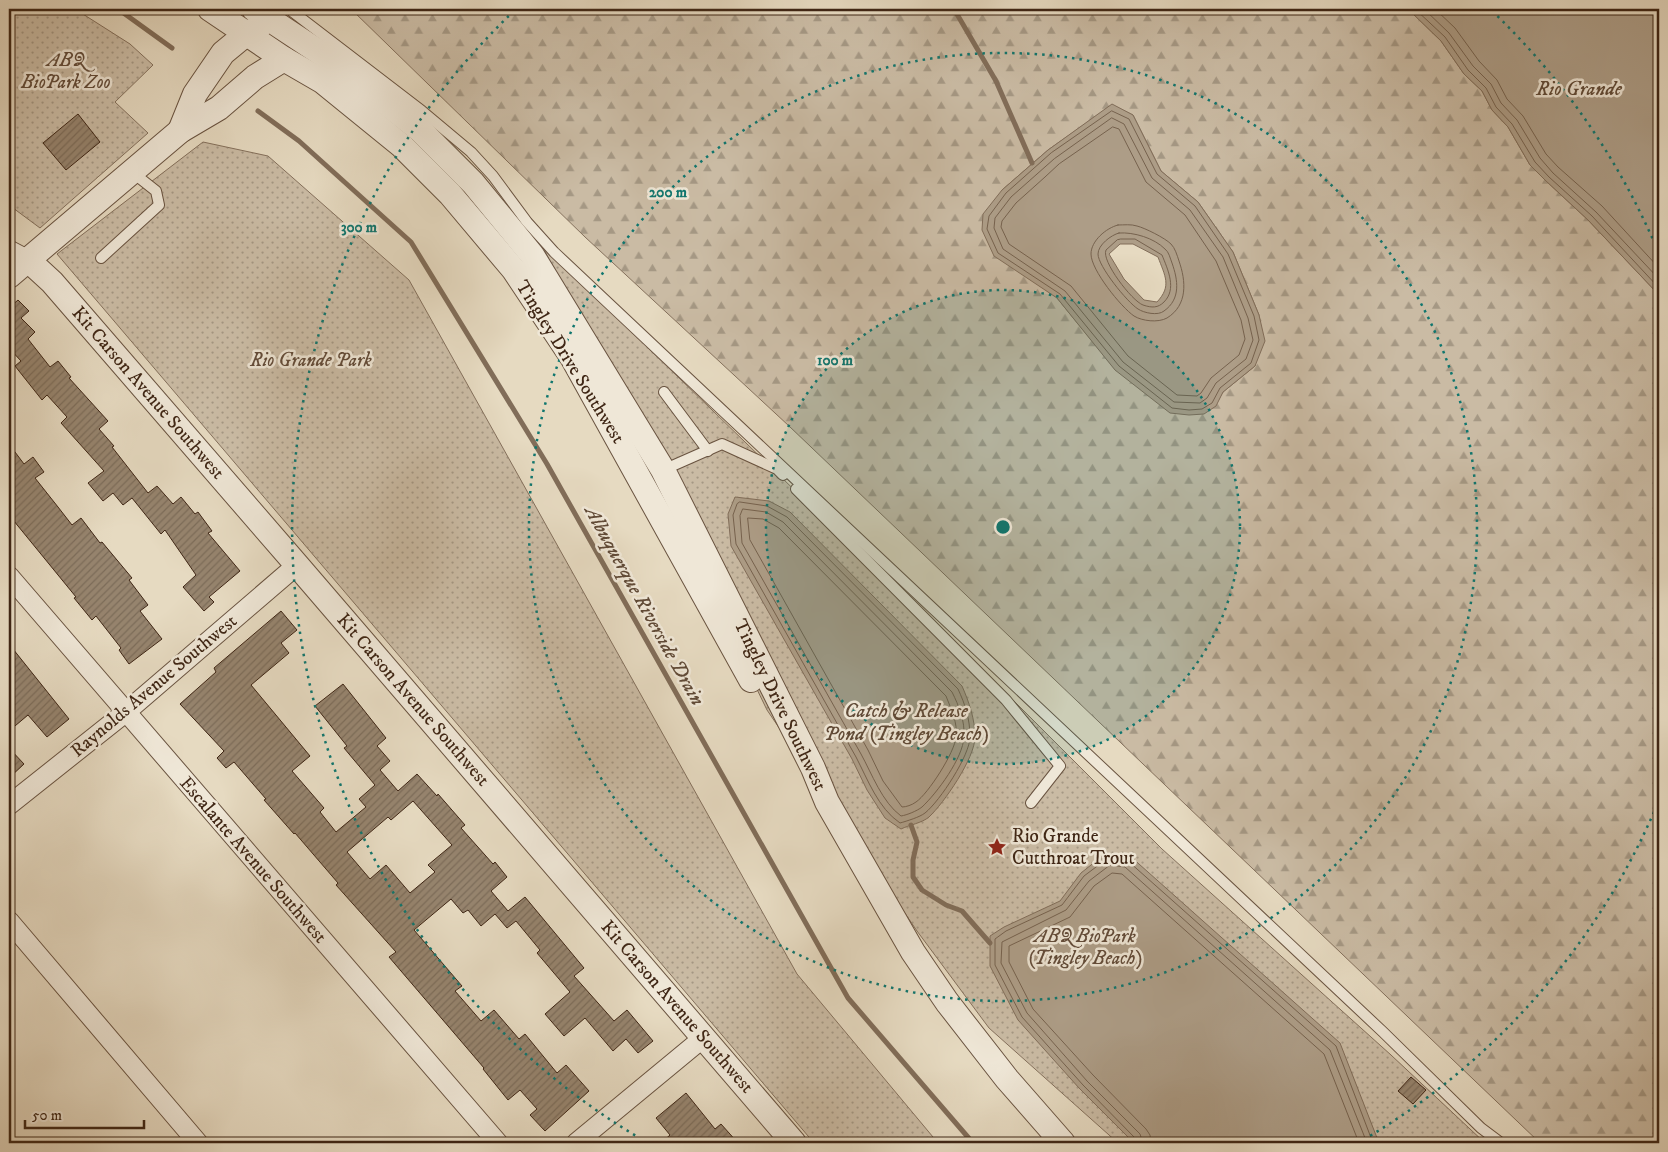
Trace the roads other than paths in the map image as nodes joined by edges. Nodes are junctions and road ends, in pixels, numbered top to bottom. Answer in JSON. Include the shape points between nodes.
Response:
{"nodes":[{"id":1,"x":210,"y":9,"type":"edge"},
{"id":2,"x":272,"y":12,"type":"edge"},
{"id":3,"x":246,"y":34,"type":"junction"},
{"id":4,"x":284,"y":59,"type":"junction"},
{"id":5,"x":180,"y":131,"type":"junction"},
{"id":6,"x":132,"y":172,"type":"junction"},
{"id":7,"x":18,"y":255,"type":"edge"},
{"id":8,"x":101,"y":258,"type":"dead end"},
{"id":9,"x":9,"y":276,"type":"edge"},
{"id":10,"x":664,"y":392,"type":"dead end"},
{"id":11,"x":708,"y":451,"type":"junction"},
{"id":12,"x":653,"y":476,"type":"junction"},
{"id":13,"x":297,"y":565,"type":"junction"},
{"id":14,"x":9,"y":576,"type":"edge"},
{"id":15,"x":126,"y":712,"type":"junction"},
{"id":16,"x":1031,"y":803,"type":"dead end"},
{"id":17,"x":9,"y":805,"type":"edge"},
{"id":18,"x":9,"y":921,"type":"edge"},
{"id":19,"x":703,"y":1038,"type":"junction"},
{"id":20,"x":198,"y":1143,"type":"edge"},
{"id":21,"x":498,"y":1143,"type":"edge"},
{"id":22,"x":576,"y":1143,"type":"edge"},
{"id":23,"x":794,"y":1143,"type":"edge"},
{"id":24,"x":1064,"y":1143,"type":"edge"},
{"id":25,"x":1501,"y":1143,"type":"edge"}],
"edges":[{"from":1,"to":3,"type":"street","name":"Tingley Drive Southwest"},
{"from":2,"to":3,"type":"street"},
{"from":2,"to":12,"type":"street","name":"Tingley Drive Southwest","via":[[420,130],[473,184],[532,255]]},
{"from":2,"to":25,"type":"lane","via":[[422,110],[471,152],[554,252],[1370,1019],[1481,1128]]},
{"from":3,"to":4,"type":"street","name":"Tingley Drive Southwest"},
{"from":3,"to":5,"type":"street","via":[[222,53],[195,94]]},
{"from":4,"to":5,"type":"street","via":[[254,77],[219,108]]},
{"from":4,"to":12,"type":"street","name":"Tingley Drive Southwest","via":[[322,81],[402,146],[450,194],[514,270]]},
{"from":5,"to":6,"type":"street"},
{"from":6,"to":7,"type":"street"},
{"from":6,"to":8,"type":"lane","via":[[156,191],[159,205]]},
{"from":7,"to":9,"type":"street"},
{"from":7,"to":13,"type":"street","name":"Kit Carson Avenue Southwest","via":[[52,282]]},
{"from":10,"to":11,"type":"lane"},
{"from":11,"to":12,"type":"lane"},
{"from":11,"to":16,"type":"lane","via":[[722,444],[776,469],[1006,700],[1060,766]]},
{"from":12,"to":24,"type":"street","name":"Tingley Drive Southwest","via":[[813,768],[827,802],[913,952],[1007,1079]]},
{"from":13,"to":15,"type":"street","name":"Raynolds Avenue Southwest"},
{"from":13,"to":19,"type":"street","name":"Kit Carson Avenue Southwest"},
{"from":14,"to":15,"type":"street","name":"Escalante Avenue Southwest"},
{"from":15,"to":17,"type":"street","name":"Raynolds Avenue Southwest"},
{"from":15,"to":21,"type":"street","name":"Escalante Avenue Southwest"},
{"from":18,"to":20,"type":"street"},
{"from":19,"to":22,"type":"street"},
{"from":19,"to":23,"type":"street","name":"Kit Carson Avenue Southwest"}]}
